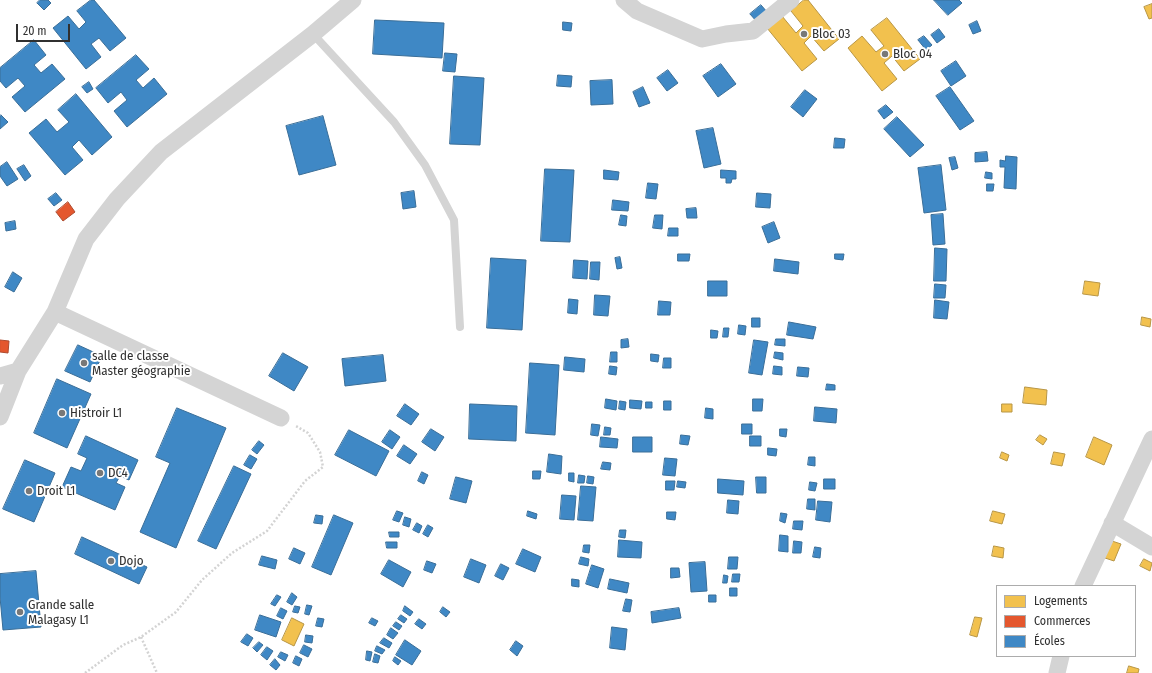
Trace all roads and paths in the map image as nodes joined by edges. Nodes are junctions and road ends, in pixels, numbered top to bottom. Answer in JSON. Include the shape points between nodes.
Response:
{"nodes":[{"id":1,"x":354,"y":0,"type":"edge"},
{"id":2,"x":624,"y":0,"type":"edge"},
{"id":3,"x":791,"y":0,"type":"edge"},
{"id":4,"x":314,"y":34,"type":"junction"},
{"id":5,"x":55,"y":312,"type":"junction"},
{"id":6,"x":460,"y":327,"type":"dead end"},
{"id":7,"x":0,"y":366,"type":"edge"},
{"id":8,"x":18,"y":371,"type":"junction"},
{"id":9,"x":0,"y":376,"type":"edge"},
{"id":10,"x":0,"y":417,"type":"edge"},
{"id":11,"x":281,"y":418,"type":"joint"},
{"id":12,"x":1152,"y":439,"type":"edge"},
{"id":13,"x":1112,"y":523,"type":"junction"},
{"id":14,"x":1152,"y":546,"type":"edge"},
{"id":15,"x":1083,"y":585,"type":"edge"},
{"id":16,"x":141,"y":637,"type":"junction"},
{"id":17,"x":1061,"y":657,"type":"edge"},
{"id":18,"x":85,"y":673,"type":"edge"},
{"id":19,"x":157,"y":673,"type":"edge"},
{"id":20,"x":1057,"y":673,"type":"edge"}],
"edges":[{"from":1,"to":4,"type":"street"},
{"from":2,"to":3,"type":"street","via":[[637,11],[702,39],[753,31]]},
{"from":4,"to":5,"type":"street","via":[[161,152],[117,199],[86,239]]},
{"from":4,"to":6,"type":"lane","via":[[394,122],[425,165],[454,220]]},
{"from":5,"to":8,"type":"street"},
{"from":5,"to":11,"type":"street"},
{"from":7,"to":8,"type":"street"},
{"from":8,"to":9,"type":"street"},
{"from":8,"to":10,"type":"street"},
{"from":11,"to":16,"type":"path","via":[[308,433],[320,452],[323,467],[305,481],[267,531],[232,553],[202,580],[176,612]]},
{"from":12,"to":13,"type":"street"},
{"from":13,"to":14,"type":"street"},
{"from":13,"to":15,"type":"street"},
{"from":16,"to":18,"type":"path","via":[[123,645]]},
{"from":16,"to":19,"type":"path"},
{"from":17,"to":20,"type":"street"}]}
